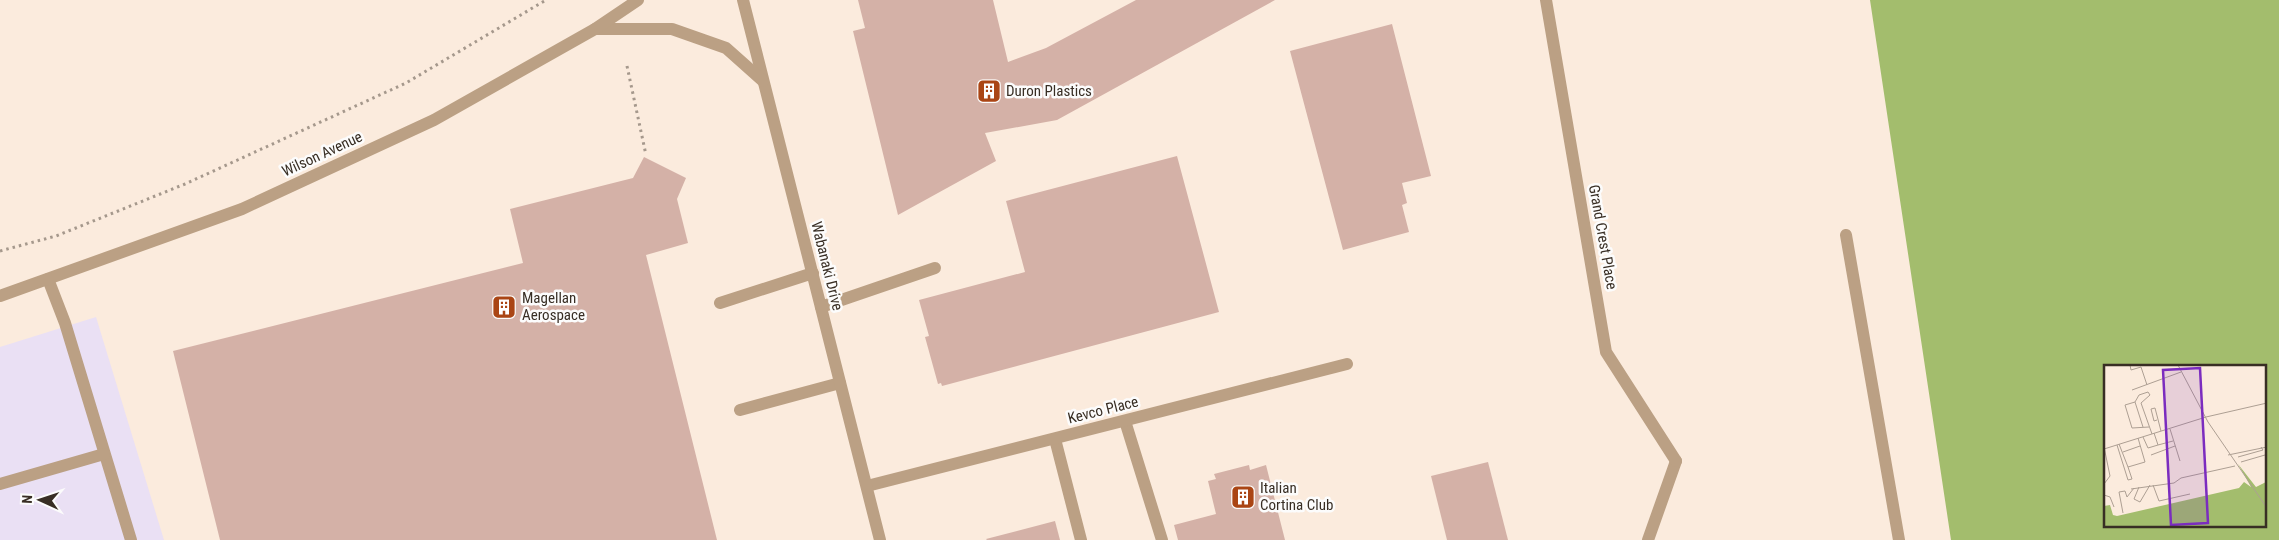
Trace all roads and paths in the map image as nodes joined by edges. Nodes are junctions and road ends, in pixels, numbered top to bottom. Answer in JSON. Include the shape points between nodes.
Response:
{"nodes":[{"id":1,"x":546,"y":0,"type":"edge"},
{"id":2,"x":638,"y":0,"type":"edge"},
{"id":3,"x":743,"y":0,"type":"edge"},
{"id":4,"x":1546,"y":0,"type":"edge"},
{"id":5,"x":595,"y":29,"type":"junction"},
{"id":6,"x":627,"y":66,"type":"dead end"},
{"id":7,"x":763,"y":81,"type":"junction"},
{"id":8,"x":646,"y":155,"type":"dead end"},
{"id":9,"x":1846,"y":235,"type":"dead end"},
{"id":10,"x":0,"y":251,"type":"edge"},
{"id":11,"x":935,"y":268,"type":"dead end"},
{"id":12,"x":813,"y":273,"type":"junction"},
{"id":13,"x":48,"y":280,"type":"junction"},
{"id":14,"x":0,"y":296,"type":"edge"},
{"id":15,"x":720,"y":304,"type":"dead end"},
{"id":16,"x":821,"y":307,"type":"junction"},
{"id":17,"x":1347,"y":364,"type":"dead end"},
{"id":18,"x":840,"y":383,"type":"junction"},
{"id":19,"x":740,"y":410,"type":"dead end"},
{"id":20,"x":1125,"y":421,"type":"junction"},
{"id":21,"x":1055,"y":439,"type":"junction"},
{"id":22,"x":104,"y":454,"type":"junction"},
{"id":23,"x":0,"y":484,"type":"edge"},
{"id":24,"x":867,"y":486,"type":"junction"},
{"id":25,"x":130,"y":540,"type":"edge"},
{"id":26,"x":880,"y":540,"type":"edge"},
{"id":27,"x":1081,"y":540,"type":"edge"},
{"id":28,"x":1162,"y":540,"type":"edge"},
{"id":29,"x":1648,"y":540,"type":"edge"},
{"id":30,"x":1899,"y":540,"type":"edge"}],
"edges":[{"from":1,"to":10,"type":"path","via":[[406,83],[185,184],[56,236]]},
{"from":2,"to":5,"type":"street","name":"Wilson Avenue"},
{"from":3,"to":7,"type":"street","name":"Wabanaki Drive"},
{"from":4,"to":29,"type":"street","name":"Grand Crest Place","via":[[1606,352],[1676,461]]},
{"from":5,"to":7,"type":"street","via":[[672,29],[726,48]]},
{"from":5,"to":13,"type":"street","name":"Wilson Avenue","via":[[434,120],[250,205]]},
{"from":6,"to":8,"type":"path"},
{"from":7,"to":12,"type":"street","name":"Wabanaki Drive"},
{"from":9,"to":30,"type":"street"},
{"from":11,"to":16,"type":"street"},
{"from":12,"to":15,"type":"street"},
{"from":12,"to":16,"type":"street","name":"Wabanaki Drive"},
{"from":13,"to":14,"type":"street","name":"Wilson Avenue"},
{"from":13,"to":22,"type":"street","via":[[65,323]]},
{"from":16,"to":18,"type":"street","name":"Wabanaki Drive"},
{"from":17,"to":20,"type":"street","name":"Kevco Place"},
{"from":18,"to":19,"type":"street"},
{"from":18,"to":24,"type":"street","name":"Wabanaki Drive"},
{"from":20,"to":21,"type":"street","name":"Kevco Place"},
{"from":20,"to":28,"type":"street"},
{"from":21,"to":24,"type":"street","name":"Kevco Place"},
{"from":21,"to":27,"type":"street"},
{"from":22,"to":23,"type":"street"},
{"from":22,"to":25,"type":"street"},
{"from":24,"to":26,"type":"street","name":"Wabanaki Drive"}]}
